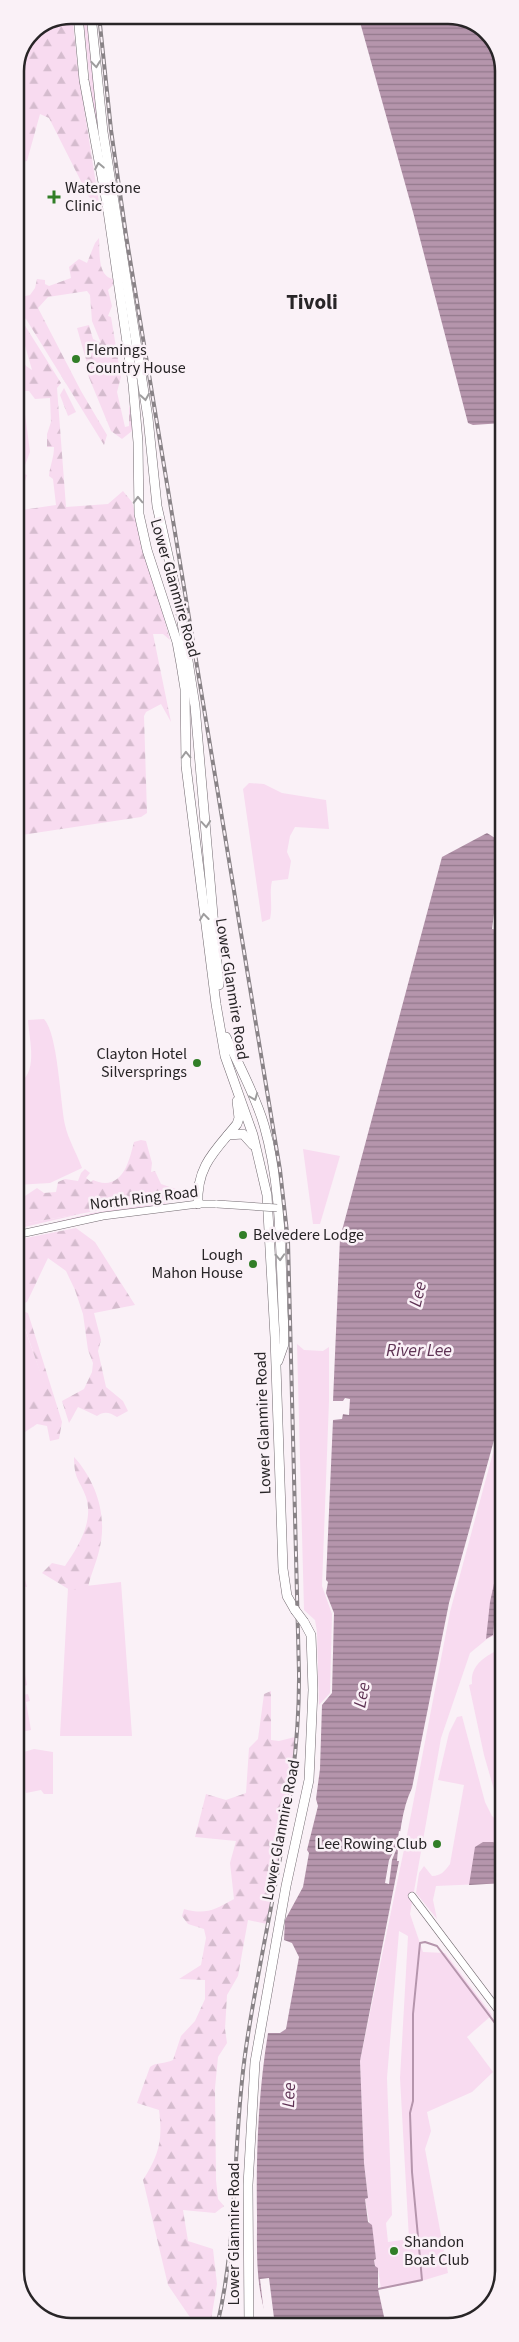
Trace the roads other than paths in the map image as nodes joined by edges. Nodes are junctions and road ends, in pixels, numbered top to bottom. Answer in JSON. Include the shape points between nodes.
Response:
{"nodes":[{"id":1,"x":79,"y":24,"type":"edge"},
{"id":2,"x":92,"y":24,"type":"edge"},
{"id":3,"x":226,"y":1037,"type":"junction"},
{"id":4,"x":225,"y":1056,"type":"junction"},
{"id":5,"x":228,"y":1134,"type":"junction"},
{"id":6,"x":258,"y":1156,"type":"junction"},
{"id":7,"x":267,"y":1195,"type":"junction"},
{"id":8,"x":198,"y":1204,"type":"junction"},
{"id":9,"x":277,"y":1208,"type":"junction"},
{"id":10,"x":24,"y":1232,"type":"edge"},
{"id":11,"x":276,"y":1363,"type":"junction"},
{"id":12,"x":412,"y":1896,"type":"dead end"},
{"id":13,"x":495,"y":2006,"type":"edge"},
{"id":14,"x":249,"y":2318,"type":"edge"}],
"edges":[{"from":4,"to":1,"type":"highway","name":"Lower Glanmire Road","one_way":true,"via":[[186,766],[181,664],[139,514],[133,384],[107,204],[84,80]]},
{"from":2,"to":3,"type":"highway","name":"Lower Glanmire Road","one_way":true,"via":[[103,132],[148,418],[157,506],[180,609],[195,706],[218,979]]},
{"from":3,"to":7,"type":"highway","name":"Lower Glanmire Road","via":[[233,1069],[257,1134]]},
{"from":3,"to":9,"type":"highway","one_way":true,"via":[[250,1086],[264,1126]]},
{"from":4,"to":5,"type":"highway","via":[[238,1107],[237,1123]]},
{"from":4,"to":6,"type":"highway","name":"Lower Glanmire Road"},
{"from":5,"to":6,"type":"highway","via":[[248,1137]]},
{"from":5,"to":8,"type":"highway","via":[[209,1158],[199,1188]]},
{"from":6,"to":7,"type":"highway","name":"Lower Glanmire Road"},
{"from":7,"to":11,"type":"highway","name":"Lower Glanmire Road"},
{"from":8,"to":9,"type":"main road","name":"North Ring Road","bridge":true},
{"from":8,"to":10,"type":"main road","name":"North Ring Road","via":[[102,1216]]},
{"from":9,"to":11,"type":"highway","one_way":true,"via":[[284,1344]]},
{"from":11,"to":14,"type":"highway","name":"Lower Glanmire Road","bridge":true,"via":[[283,1569],[287,1596],[311,1635],[314,1719],[309,1780],[255,2062],[248,2185]]},
{"from":12,"to":13,"type":"main road"}]}
